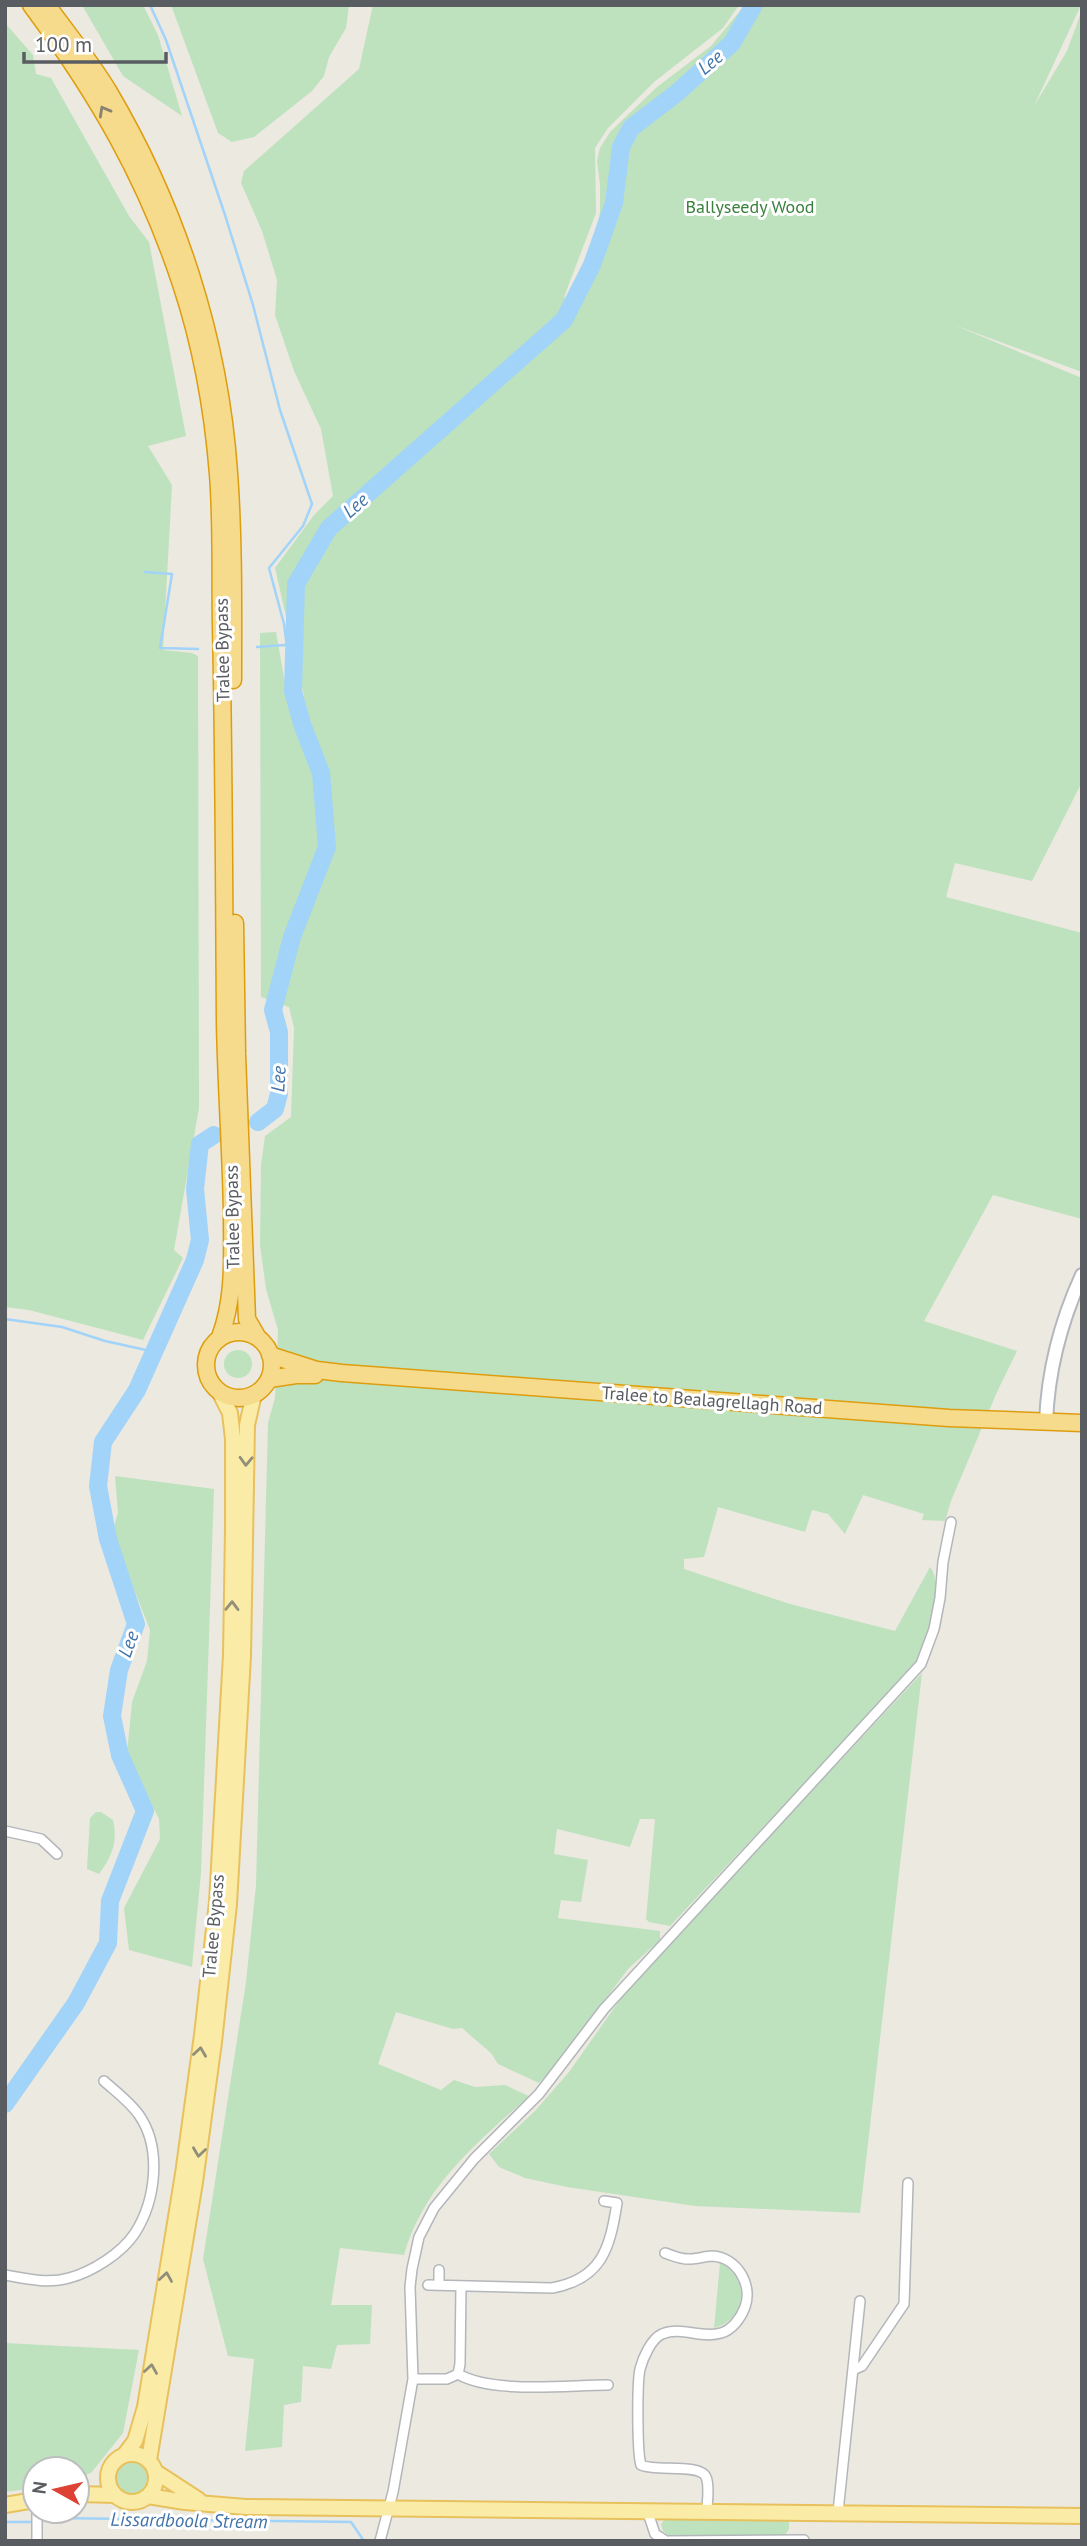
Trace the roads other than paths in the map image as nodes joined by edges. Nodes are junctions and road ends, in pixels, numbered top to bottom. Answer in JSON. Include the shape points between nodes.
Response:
{"nodes":[{"id":1,"x":31,"y":5,"type":"edge"},
{"id":2,"x":47,"y":5,"type":"edge"},
{"id":3,"x":235,"y":1114,"type":"junction"},
{"id":4,"x":236,"y":1144,"type":"junction"},
{"id":5,"x":1082,"y":1275,"type":"edge"},
{"id":6,"x":220,"y":1337,"type":"junction"},
{"id":7,"x":258,"y":1338,"type":"junction"},
{"id":8,"x":270,"y":1355,"type":"junction"},
{"id":9,"x":342,"y":1373,"type":"junction"},
{"id":10,"x":269,"y":1379,"type":"junction"},
{"id":11,"x":219,"y":1391,"type":"junction"},
{"id":12,"x":254,"y":1394,"type":"junction"},
{"id":13,"x":1046,"y":1422,"type":"junction"},
{"id":14,"x":1082,"y":1423,"type":"edge"},
{"id":15,"x":951,"y":1522,"type":"dead end"},
{"id":16,"x":5,"y":1831,"type":"edge"},
{"id":17,"x":57,"y":1854,"type":"dead end"},
{"id":18,"x":104,"y":2081,"type":"dead end"},
{"id":19,"x":908,"y":2183,"type":"dead end"},
{"id":20,"x":604,"y":2202,"type":"dead end"},
{"id":21,"x":665,"y":2253,"type":"dead end"},
{"id":22,"x":439,"y":2270,"type":"dead end"},
{"id":23,"x":5,"y":2275,"type":"edge"},
{"id":24,"x":428,"y":2286,"type":"dead end"},
{"id":25,"x":439,"y":2286,"type":"junction"},
{"id":26,"x":461,"y":2286,"type":"junction"},
{"id":27,"x":860,"y":2301,"type":"dead end"},
{"id":28,"x":853,"y":2370,"type":"junction"},
{"id":29,"x":458,"y":2374,"type":"junction"},
{"id":30,"x":412,"y":2379,"type":"junction"},
{"id":31,"x":608,"y":2385,"type":"dead end"},
{"id":32,"x":125,"y":2454,"type":"junction"},
{"id":33,"x":153,"y":2466,"type":"junction"},
{"id":34,"x":108,"y":2476,"type":"junction"},
{"id":35,"x":91,"y":2486,"type":"edge"},
{"id":36,"x":91,"y":2494,"type":"edge"},
{"id":37,"x":115,"y":2495,"type":"junction"},
{"id":38,"x":148,"y":2496,"type":"junction"},
{"id":39,"x":210,"y":2504,"type":"junction"},
{"id":40,"x":388,"y":2508,"type":"junction"},
{"id":41,"x":647,"y":2510,"type":"junction"},
{"id":42,"x":707,"y":2511,"type":"junction"},
{"id":43,"x":838,"y":2512,"type":"junction"},
{"id":44,"x":1082,"y":2516,"type":"edge"},
{"id":45,"x":804,"y":2540,"type":"edge"},
{"id":46,"x":380,"y":2541,"type":"edge"},
{"id":47,"x":668,"y":2541,"type":"edge"}],
"edges":[{"from":3,"to":1,"type":"highway","name":"Tralee Bypass","one_way":true,"via":[[226,1058],[218,477],[206,392],[182,287],[157,217],[97,98]]},
{"from":2,"to":3,"type":"highway","name":"Tralee Bypass","via":[[108,90],[164,201],[196,292],[223,419],[230,474]]},
{"from":3,"to":4,"type":"highway","name":"Tralee Bypass"},
{"from":4,"to":6,"type":"highway","name":"Tralee Bypass","via":[[230,1307]]},
{"from":4,"to":7,"type":"highway","name":"Tralee Bypass","via":[[247,1319]]},
{"from":5,"to":13,"type":"street","via":[[1061,1324]]},
{"from":6,"to":7,"type":"highway","via":[[239,1332]]},
{"from":6,"to":11,"type":"highway","via":[[206,1365]]},
{"from":7,"to":8,"type":"highway"},
{"from":8,"to":9,"type":"highway","name":"Tralee to Bealagrellagh Road"},
{"from":8,"to":10,"type":"highway"},
{"from":9,"to":10,"type":"highway","name":"Tralee to Bealagrellagh Road"},
{"from":9,"to":13,"type":"highway","name":"Tralee to Bealagrellagh Road"},
{"from":10,"to":12,"type":"highway"},
{"from":11,"to":12,"type":"highway","via":[[236,1397]]},
{"from":32,"to":11,"type":"main road","name":"Tralee Bypass","one_way":true,"via":[[135,2441],[145,2407],[183,2174],[216,1902],[233,1529],[233,1439],[230,1413]]},
{"from":12,"to":33,"type":"main road","name":"Tralee Bypass","one_way":true,"via":[[247,1425],[242,1669],[229,1904],[214,2042]]},
{"from":13,"to":14,"type":"highway","name":"Tralee to Bealagrellagh Road"},
{"from":15,"to":30,"type":"street","via":[[934,1629],[921,1664],[604,2009],[539,2094],[434,2207],[419,2237],[410,2287]]},
{"from":16,"to":17,"type":"street","via":[[41,1839]]},
{"from":18,"to":23,"type":"street","via":[[139,2115],[151,2142],[154,2174],[135,2234],[115,2253],[69,2278],[40,2282]]},
{"from":19,"to":28,"type":"street","via":[[904,2304],[862,2366]]},
{"from":20,"to":26,"type":"street","via":[[617,2203],[612,2232],[602,2258],[583,2278],[552,2288]]},
{"from":21,"to":42,"type":"street","via":[[686,2260],[713,2256],[730,2263],[748,2291],[747,2304],[733,2326],[722,2333],[680,2330],[660,2334],[640,2371],[639,2461],[652,2469],[702,2471]]},
{"from":22,"to":25,"type":"street"},
{"from":24,"to":25,"type":"street"},
{"from":25,"to":26,"type":"street"},
{"from":26,"to":29,"type":"street"},
{"from":27,"to":28,"type":"street"},
{"from":28,"to":43,"type":"street"},
{"from":29,"to":30,"type":"street","via":[[447,2379]]},
{"from":29,"to":31,"type":"street","via":[[475,2383],[504,2386]]},
{"from":30,"to":40,"type":"street"},
{"from":32,"to":33,"type":"main road","via":[[143,2455]]},
{"from":32,"to":34,"type":"main road","via":[[113,2461]]},
{"from":33,"to":38,"type":"main road","via":[[155,2486]]},
{"from":33,"to":39,"type":"main road","via":[[188,2495]]},
{"from":34,"to":35,"type":"main road"},
{"from":34,"to":37,"type":"main road"},
{"from":36,"to":37,"type":"main road"},
{"from":37,"to":38,"type":"main road","via":[[131,2502]]},
{"from":38,"to":39,"type":"main road"},
{"from":39,"to":40,"type":"main road"},
{"from":40,"to":41,"type":"main road"},
{"from":40,"to":46,"type":"street"},
{"from":41,"to":42,"type":"main road"},
{"from":41,"to":47,"type":"street","via":[[655,2534]]},
{"from":42,"to":43,"type":"main road"},
{"from":43,"to":44,"type":"main road"},
{"from":45,"to":47,"type":"street"}]}
